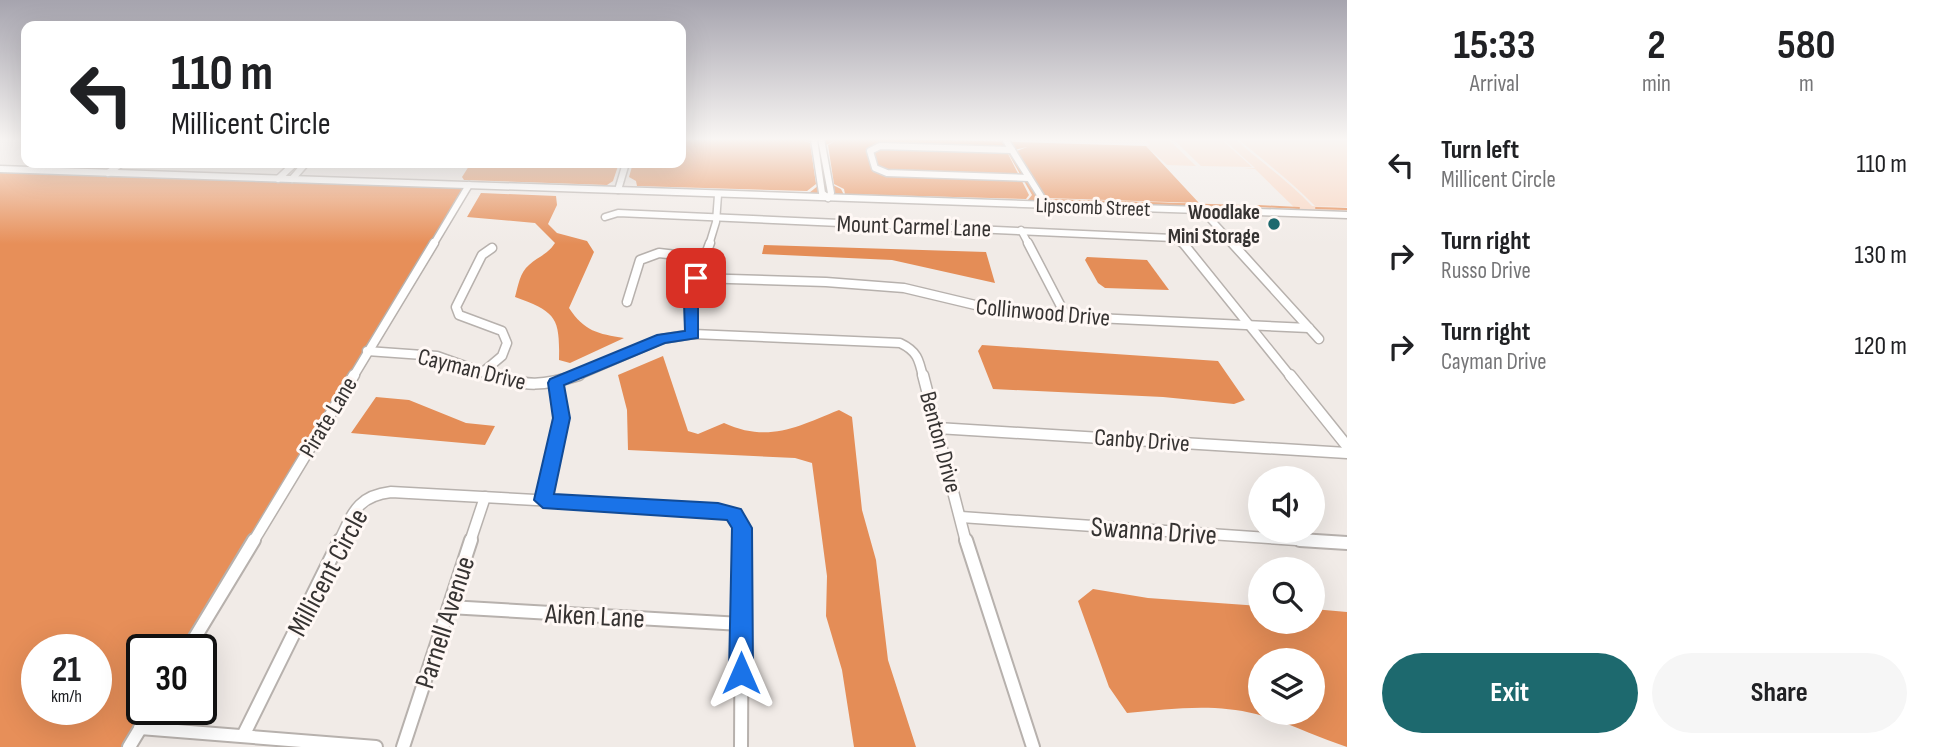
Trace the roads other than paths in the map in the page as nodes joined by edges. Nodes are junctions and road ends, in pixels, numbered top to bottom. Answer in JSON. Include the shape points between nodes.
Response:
{"nodes":[{"id":1,"x":137,"y":174,"type":"edge"},
{"id":2,"x":283,"y":174,"type":"edge"},
{"id":3,"x":296,"y":174,"type":"edge"},
{"id":4,"x":623,"y":174,"type":"edge"},
{"id":5,"x":912,"y":174,"type":"edge"},
{"id":6,"x":1027,"y":174,"type":"edge"},
{"id":7,"x":819,"y":175,"type":"joint"},
{"id":8,"x":827,"y":175,"type":"joint"},
{"id":9,"x":278,"y":178,"type":"junction"},
{"id":10,"x":1030,"y":178,"type":"junction"},
{"id":11,"x":292,"y":179,"type":"junction"},
{"id":12,"x":469,"y":185,"type":"junction"},
{"id":13,"x":618,"y":190,"type":"junction"},
{"id":14,"x":718,"y":195,"type":"junction"},
{"id":15,"x":828,"y":198,"type":"junction"},
{"id":16,"x":1047,"y":206,"type":"junction"},
{"id":17,"x":1203,"y":211,"type":"junction"},
{"id":18,"x":1347,"y":215,"type":"edge"},
{"id":19,"x":605,"y":217,"type":"dead end"},
{"id":20,"x":719,"y":218,"type":"junction"},
{"id":21,"x":1021,"y":230,"type":"junction"},
{"id":22,"x":492,"y":248,"type":"dead end"},
{"id":23,"x":703,"y":258,"type":"junction"},
{"id":24,"x":696,"y":278,"type":"junction"},
{"id":25,"x":627,"y":302,"type":"dead end"},
{"id":26,"x":1066,"y":316,"type":"junction"},
{"id":27,"x":1249,"y":325,"type":"junction"},
{"id":28,"x":1309,"y":328,"type":"junction"},
{"id":29,"x":693,"y":334,"type":"junction"},
{"id":30,"x":1319,"y":339,"type":"dead end"},
{"id":31,"x":367,"y":351,"type":"junction"},
{"id":32,"x":483,"y":372,"type":"junction"},
{"id":33,"x":556,"y":383,"type":"junction"},
{"id":34,"x":937,"y":428,"type":"junction"},
{"id":35,"x":1347,"y":446,"type":"edge"},
{"id":36,"x":1347,"y":453,"type":"edge"},
{"id":37,"x":485,"y":497,"type":"junction"},
{"id":38,"x":543,"y":500,"type":"junction"},
{"id":39,"x":961,"y":517,"type":"junction"},
{"id":40,"x":1347,"y":544,"type":"edge"},
{"id":41,"x":449,"y":607,"type":"junction"},
{"id":42,"x":741,"y":624,"type":"junction"},
{"id":43,"x":197,"y":634,"type":"edge"},
{"id":44,"x":143,"y":725,"type":"edge"},
{"id":45,"x":141,"y":728,"type":"junction"},
{"id":46,"x":243,"y":736,"type":"junction"},
{"id":47,"x":129,"y":747,"type":"edge"},
{"id":48,"x":376,"y":747,"type":"edge"},
{"id":49,"x":403,"y":747,"type":"edge"},
{"id":50,"x":741,"y":747,"type":"edge"},
{"id":51,"x":1033,"y":747,"type":"edge"}],
"edges":[{"from":1,"to":9,"type":"street","name":"Lipscomb Street"},
{"from":2,"to":9,"type":"street"},
{"from":3,"to":11,"type":"street"},
{"from":4,"to":13,"type":"street"},
{"from":5,"to":10,"type":"street"},
{"from":6,"to":10,"type":"street"},
{"from":7,"to":8,"type":"street"},
{"from":7,"to":15,"type":"street","via":[[822,193]]},
{"from":8,"to":15,"type":"street"},
{"from":9,"to":11,"type":"street","name":"Lipscomb Street"},
{"from":10,"to":16,"type":"street"},
{"from":11,"to":12,"type":"street","name":"Lipscomb Street"},
{"from":12,"to":13,"type":"street","name":"Lipscomb Street"},
{"from":12,"to":31,"type":"street","name":"Pirate Lane"},
{"from":13,"to":14,"type":"street","name":"Lipscomb Street"},
{"from":14,"to":15,"type":"street","name":"Lipscomb Street"},
{"from":14,"to":20,"type":"street"},
{"from":15,"to":16,"type":"street","name":"Lipscomb Street"},
{"from":16,"to":17,"type":"street","name":"Lipscomb Street"},
{"from":17,"to":18,"type":"street","name":"Lipscomb Street"},
{"from":17,"to":28,"type":"street"},
{"from":19,"to":20,"type":"street","name":"Mount Carmel Lane","via":[[618,213]]},
{"from":20,"to":21,"type":"street","name":"Mount Carmel Lane"},
{"from":20,"to":23,"type":"street"},
{"from":21,"to":26,"type":"street"},
{"from":21,"to":27,"type":"street","name":"Mount Carmel Lane","via":[[1173,238],[1182,242]]},
{"from":22,"to":32,"type":"street","via":[[482,255],[456,307],[459,315],[502,331],[507,342],[502,356]]},
{"from":23,"to":24,"type":"street"},
{"from":23,"to":25,"type":"street","via":[[659,253],[640,260]]},
{"from":24,"to":26,"type":"street","name":"Collinwood Drive","via":[[891,287],[991,312]]},
{"from":24,"to":29,"type":"street","via":[[691,303]]},
{"from":26,"to":27,"type":"street","name":"Collinwood Drive"},
{"from":27,"to":28,"type":"street","name":"Collinwood Drive"},
{"from":27,"to":35,"type":"street","name":"Mount Carmel Lane"},
{"from":28,"to":30,"type":"street"},
{"from":29,"to":33,"type":"street","name":"Cayman Drive","via":[[662,338]]},
{"from":29,"to":34,"type":"street","name":"Benton Drive","via":[[900,343],[918,356]]},
{"from":31,"to":32,"type":"street","name":"Cayman Drive","via":[[437,356]]},
{"from":31,"to":43,"type":"street","name":"Pirate Lane"},
{"from":32,"to":33,"type":"street","name":"Cayman Drive","via":[[516,384]]},
{"from":33,"to":38,"type":"street","via":[[562,418]]},
{"from":34,"to":36,"type":"street","name":"Canby Drive"},
{"from":34,"to":39,"type":"street","name":"Benton Drive"},
{"from":37,"to":38,"type":"street","name":"Millicent Circle"},
{"from":37,"to":41,"type":"street","name":"Parnell Avenue"},
{"from":37,"to":46,"type":"street","name":"Millicent Circle","via":[[380,492],[360,503]]},
{"from":38,"to":42,"type":"street","name":"Millicent Circle","via":[[734,514],[742,528]]},
{"from":39,"to":40,"type":"street","name":"Swanna Drive"},
{"from":39,"to":51,"type":"street","name":"Benton Drive","via":[[975,575]]},
{"from":41,"to":42,"type":"street","name":"Aiken Lane"},
{"from":41,"to":49,"type":"street","name":"Parnell Avenue"},
{"from":42,"to":50,"type":"street","name":"Millicent Circle"},
{"from":44,"to":45,"type":"street"},
{"from":45,"to":46,"type":"street"},
{"from":45,"to":47,"type":"street"},
{"from":46,"to":48,"type":"street"}]}
